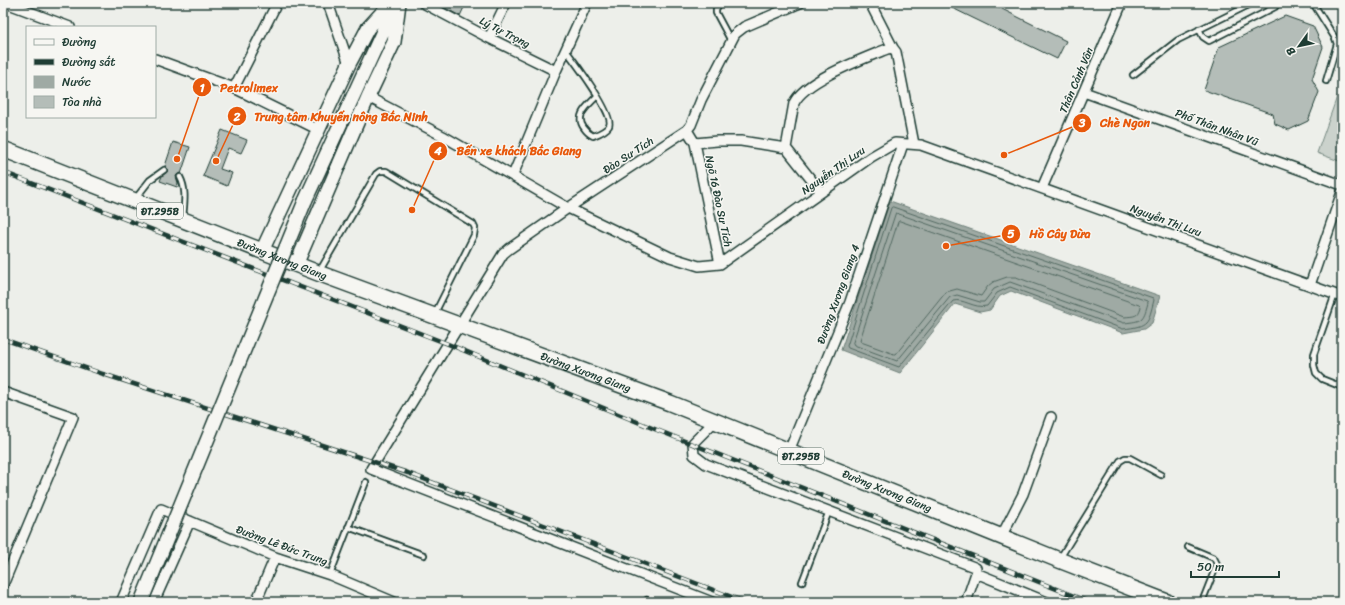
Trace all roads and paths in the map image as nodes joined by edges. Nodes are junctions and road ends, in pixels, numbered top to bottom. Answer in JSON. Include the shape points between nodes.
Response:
{"nodes":[{"id":1,"x":6,"y":3,"type":"edge"},
{"id":2,"x":277,"y":3,"type":"edge"},
{"id":3,"x":328,"y":3,"type":"edge"},
{"id":4,"x":391,"y":3,"type":"edge"},
{"id":5,"x":396,"y":3,"type":"edge"},
{"id":6,"x":399,"y":3,"type":"edge"},
{"id":7,"x":423,"y":3,"type":"edge"},
{"id":8,"x":506,"y":3,"type":"edge"},
{"id":9,"x":587,"y":3,"type":"edge"},
{"id":10,"x":720,"y":3,"type":"edge"},
{"id":11,"x":774,"y":3,"type":"edge"},
{"id":12,"x":800,"y":3,"type":"edge"},
{"id":13,"x":870,"y":3,"type":"edge"},
{"id":14,"x":1122,"y":3,"type":"edge"},
{"id":15,"x":1253,"y":3,"type":"edge"},
{"id":16,"x":1278,"y":3,"type":"edge"},
{"id":17,"x":1313,"y":3,"type":"edge"},
{"id":18,"x":777,"y":12,"type":"junction"},
{"id":19,"x":67,"y":26,"type":"edge"},
{"id":20,"x":1199,"y":29,"type":"junction"},
{"id":21,"x":489,"y":38,"type":"junction"},
{"id":22,"x":731,"y":41,"type":"junction"},
{"id":23,"x":893,"y":48,"type":"junction"},
{"id":24,"x":566,"y":49,"type":"junction"},
{"id":25,"x":156,"y":59,"type":"edge"},
{"id":26,"x":349,"y":64,"type":"junction"},
{"id":27,"x":556,"y":71,"type":"junction"},
{"id":28,"x":1133,"y":75,"type":"dead end"},
{"id":29,"x":1326,"y":81,"type":"dead end"},
{"id":30,"x":234,"y":88,"type":"junction"},
{"id":31,"x":1084,"y":92,"type":"junction"},
{"id":32,"x":598,"y":96,"type":"junction"},
{"id":33,"x":368,"y":97,"type":"junction"},
{"id":34,"x":319,"y":130,"type":"junction"},
{"id":35,"x":687,"y":130,"type":"junction"},
{"id":36,"x":695,"y":143,"type":"junction"},
{"id":37,"x":903,"y":144,"type":"junction"},
{"id":38,"x":914,"y":144,"type":"junction"},
{"id":39,"x":786,"y":148,"type":"junction"},
{"id":40,"x":3,"y":149,"type":"edge"},
{"id":41,"x":164,"y":170,"type":"dead end"},
{"id":42,"x":513,"y":175,"type":"junction"},
{"id":43,"x":180,"y":177,"type":"dead end"},
{"id":44,"x":1342,"y":185,"type":"edge"},
{"id":45,"x":1042,"y":188,"type":"junction"},
{"id":46,"x":821,"y":192,"type":"junction"},
{"id":47,"x":1342,"y":192,"type":"edge"},
{"id":48,"x":134,"y":201,"type":"junction"},
{"id":49,"x":568,"y":208,"type":"junction"},
{"id":50,"x":183,"y":220,"type":"junction"},
{"id":51,"x":262,"y":251,"type":"junction"},
{"id":52,"x":720,"y":264,"type":"junction"},
{"id":53,"x":296,"y":265,"type":"junction"},
{"id":54,"x":318,"y":273,"type":"junction"},
{"id":55,"x":1310,"y":285,"type":"junction"},
{"id":56,"x":1338,"y":295,"type":"edge"},
{"id":57,"x":434,"y":315,"type":"junction"},
{"id":58,"x":459,"y":325,"type":"junction"},
{"id":59,"x":1342,"y":387,"type":"edge"},
{"id":60,"x":3,"y":392,"type":"edge"},
{"id":61,"x":1051,"y":417,"type":"dead end"},
{"id":62,"x":715,"y":421,"type":"junction"},
{"id":63,"x":788,"y":451,"type":"junction"},
{"id":64,"x":1161,"y":475,"type":"dead end"},
{"id":65,"x":366,"y":482,"type":"dead end"},
{"id":66,"x":829,"y":512,"type":"junction"},
{"id":67,"x":190,"y":521,"type":"junction"},
{"id":68,"x":348,"y":527,"type":"junction"},
{"id":69,"x":1001,"y":537,"type":"junction"},
{"id":70,"x":1188,"y":547,"type":"dead end"},
{"id":71,"x":424,"y":555,"type":"dead end"},
{"id":72,"x":274,"y":557,"type":"junction"},
{"id":73,"x":1059,"y":560,"type":"junction"},
{"id":74,"x":976,"y":573,"type":"junction"},
{"id":75,"x":330,"y":575,"type":"junction"},
{"id":76,"x":802,"y":582,"type":"dead end"},
{"id":77,"x":3,"y":584,"type":"edge"},
{"id":78,"x":689,"y":598,"type":"edge"},
{"id":79,"x":121,"y":602,"type":"edge"},
{"id":80,"x":141,"y":602,"type":"edge"},
{"id":81,"x":154,"y":602,"type":"edge"},
{"id":82,"x":256,"y":602,"type":"edge"},
{"id":83,"x":394,"y":602,"type":"edge"},
{"id":84,"x":712,"y":602,"type":"edge"},
{"id":85,"x":966,"y":602,"type":"edge"},
{"id":86,"x":1046,"y":602,"type":"edge"},
{"id":87,"x":1167,"y":602,"type":"edge"},
{"id":88,"x":1202,"y":602,"type":"edge"}],
"edges":[{"from":1,"to":19,"type":"street"},
{"from":2,"to":30,"type":"street"},
{"from":3,"to":26,"type":"street"},
{"from":4,"to":26,"type":"main road","via":[[368,28]]},
{"from":5,"to":80,"type":"main road","bridge":true,"via":[[305,201]]},
{"from":6,"to":33,"type":"main road","via":[[394,42]]},
{"from":7,"to":21,"type":"street","name":"Lý Tự Trọng"},
{"from":8,"to":21,"type":"street"},
{"from":9,"to":24,"type":"street"},
{"from":10,"to":22,"type":"lane","via":[[716,13]]},
{"from":11,"to":18,"type":"street"},
{"from":12,"to":18,"type":"street","name":"Đào Sư Tích"},
{"from":13,"to":23,"type":"street"},
{"from":14,"to":31,"type":"street","name":"Thân Cảnh Vân"},
{"from":15,"to":20,"type":"lane"},
{"from":16,"to":20,"type":"lane","via":[[1209,41],[1203,37]]},
{"from":17,"to":29,"type":"lane","via":[[1337,44]]},
{"from":18,"to":22,"type":"street","name":"Đào Sư Tích","via":[[739,30]]},
{"from":20,"to":28,"type":"lane","via":[[1178,40]]},
{"from":21,"to":27,"type":"street","name":"Lý Tự Trọng"},
{"from":22,"to":35,"type":"street","name":"Đào Sư Tích"},
{"from":23,"to":38,"type":"street","via":[[896,52]]},
{"from":23,"to":39,"type":"street","via":[[887,48],[830,74],[803,92],[794,103]]},
{"from":24,"to":27,"type":"street"},
{"from":24,"to":32,"type":"lane"},
{"from":25,"to":30,"type":"street"},
{"from":26,"to":34,"type":"main road"},
{"from":27,"to":42,"type":"street"},
{"from":30,"to":34,"type":"street"},
{"from":31,"to":44,"type":"street","name":"Phố Thân Nhân Vũ"},
{"from":31,"to":45,"type":"street","name":"Thân Cảnh Vân"},
{"from":32,"to":32,"type":"lane","via":[[605,106],[610,124],[593,136],[584,128],[580,118]]},
{"from":33,"to":42,"type":"street"},
{"from":33,"to":53,"type":"main road"},
{"from":34,"to":51,"type":"main road"},
{"from":35,"to":36,"type":"street","name":"Ngõ 16 Đào Sư Tích"},
{"from":35,"to":49,"type":"street","name":"Đào Sư Tích"},
{"from":36,"to":39,"type":"street","via":[[741,141]]},
{"from":36,"to":52,"type":"street","name":"Ngõ 16 Đào Sư Tích"},
{"from":37,"to":38,"type":"street","name":"Nguyễn Thị Lưu"},
{"from":37,"to":46,"type":"street","name":"Nguyễn Thị Lưu","via":[[895,143],[871,157]]},
{"from":37,"to":63,"type":"street","name":"Đường Xương Giang 4","via":[[850,302]]},
{"from":38,"to":45,"type":"street","name":"Nguyễn Thị Lưu"},
{"from":39,"to":46,"type":"street"},
{"from":40,"to":48,"type":"main road","name":"Đường Xương Giang","number":"ĐT.295B"},
{"from":41,"to":48,"type":"lane","via":[[150,180]]},
{"from":42,"to":49,"type":"street"},
{"from":43,"to":50,"type":"lane","via":[[185,193]]},
{"from":45,"to":55,"type":"street","name":"Nguyễn Thị Lưu"},
{"from":46,"to":52,"type":"street","name":"Nguyễn Thị Lưu"},
{"from":47,"to":55,"type":"street"},
{"from":48,"to":50,"type":"main road","name":"Đường Xương Giang","number":"ĐT.295B"},
{"from":49,"to":52,"type":"street","via":[[670,257],[699,266]]},
{"from":49,"to":58,"type":"street","name":"Đào Sư Tích","via":[[503,254]]},
{"from":50,"to":51,"type":"main road","name":"Đường Xương Giang","number":"ĐT.295B"},
{"from":51,"to":53,"type":"main road","name":"Đường Xương Giang","number":"ĐT.295B"},
{"from":53,"to":54,"type":"main road","name":"Đường Xương Giang","number":"ĐT.295B"},
{"from":54,"to":57,"type":"main road","name":"Đường Xương Giang","number":"ĐT.295B"},
{"from":54,"to":57,"type":"lane","via":[[376,174],[386,171],[473,224],[475,228],[474,235]]},
{"from":55,"to":56,"type":"street","name":"Nguyễn Thị Lưu"},
{"from":56,"to":59,"type":"lane","via":[[1314,354],[1314,365],[1316,373],[1322,379]]},
{"from":57,"to":58,"type":"main road","name":"Đường Xương Giang","number":"ĐT.295B"},
{"from":58,"to":62,"type":"main road","name":"Đường Xương Giang","number":"ĐT.295B"},
{"from":58,"to":78,"type":"street","name":"Đào Sư Tích","via":[[371,469]]},
{"from":60,"to":77,"type":"street","via":[[73,417]]},
{"from":61,"to":69,"type":"street","via":[[1023,494]]},
{"from":62,"to":63,"type":"main road","name":"Đường Xương Giang","number":"ĐT.295B"},
{"from":62,"to":66,"type":"street","via":[[693,443],[694,455],[710,466]]},
{"from":63,"to":69,"type":"main road","name":"Đường Xương Giang","number":"ĐT.295B"},
{"from":64,"to":73,"type":"lane","via":[[1130,458],[1120,461]]},
{"from":65,"to":68,"type":"lane"},
{"from":66,"to":74,"type":"street","via":[[974,567]]},
{"from":66,"to":76,"type":"lane"},
{"from":67,"to":72,"type":"street","name":"Đường Lê Đức Trung"},
{"from":67,"to":79,"type":"street","name":"Đường Lê Đức Trung","via":[[161,509]]},
{"from":67,"to":81,"type":"street"},
{"from":68,"to":71,"type":"lane"},
{"from":68,"to":75,"type":"lane"},
{"from":69,"to":73,"type":"main road","name":"Đường Xương Giang","number":"ĐT.295B"},
{"from":70,"to":88,"type":"lane","via":[[1214,558],[1217,564]]},
{"from":72,"to":75,"type":"street","name":"Đường Lê Đức Trung"},
{"from":72,"to":82,"type":"street"},
{"from":73,"to":87,"type":"main road","name":"Đường Xương Giang","number":"ĐT.295B"},
{"from":74,"to":85,"type":"street"},
{"from":74,"to":86,"type":"street"},
{"from":75,"to":83,"type":"street","name":"Đường Lê Đức Trung"},
{"from":78,"to":84,"type":"street"}]}
